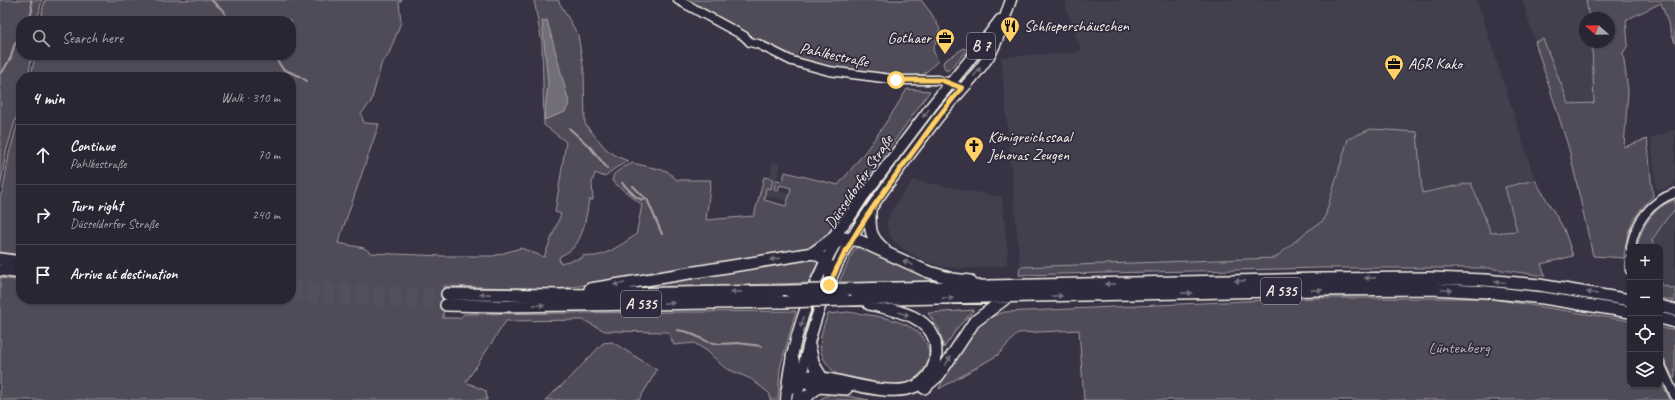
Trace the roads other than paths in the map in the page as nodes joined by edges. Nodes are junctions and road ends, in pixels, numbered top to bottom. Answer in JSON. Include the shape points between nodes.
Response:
{"nodes":[{"id":1,"x":678,"y":0,"type":"edge"},
{"id":2,"x":1010,"y":3,"type":"edge"},
{"id":3,"x":951,"y":83,"type":"junction"},
{"id":4,"x":962,"y":88,"type":"junction"},
{"id":5,"x":1675,"y":193,"type":"edge"},
{"id":6,"x":854,"y":210,"type":"junction"},
{"id":7,"x":870,"y":211,"type":"junction"},
{"id":8,"x":852,"y":239,"type":"junction"},
{"id":9,"x":836,"y":243,"type":"junction"},
{"id":10,"x":1632,"y":244,"type":"edge"},
{"id":11,"x":813,"y":253,"type":"junction"},
{"id":12,"x":890,"y":255,"type":"junction"},
{"id":13,"x":0,"y":259,"type":"edge"},
{"id":14,"x":826,"y":260,"type":"junction"},
{"id":15,"x":16,"y":261,"type":"edge"},
{"id":16,"x":0,"y":270,"type":"edge"},
{"id":17,"x":16,"y":272,"type":"edge"},
{"id":18,"x":831,"y":280,"type":"junction"},
{"id":19,"x":1014,"y":290,"type":"junction"},
{"id":20,"x":566,"y":295,"type":"junction"},
{"id":21,"x":850,"y":297,"type":"junction"},
{"id":22,"x":1006,"y":298,"type":"junction"},
{"id":23,"x":1627,"y":300,"type":"edge"},
{"id":24,"x":1663,"y":307,"type":"edge"},
{"id":25,"x":1675,"y":310,"type":"edge"},
{"id":26,"x":1627,"y":312,"type":"edge"},
{"id":27,"x":1663,"y":319,"type":"edge"},
{"id":28,"x":1675,"y":322,"type":"edge"},
{"id":29,"x":809,"y":345,"type":"junction"},
{"id":30,"x":792,"y":356,"type":"junction"},
{"id":31,"x":1663,"y":370,"type":"edge"},
{"id":32,"x":801,"y":378,"type":"junction"},
{"id":33,"x":820,"y":383,"type":"junction"},
{"id":34,"x":786,"y":396,"type":"edge"},
{"id":35,"x":1675,"y":396,"type":"edge"},
{"id":36,"x":798,"y":400,"type":"edge"},
{"id":37,"x":803,"y":400,"type":"edge"}],
"edges":[{"from":1,"to":3,"type":"street","name":"Pahlkestraße","via":[[744,36],[750,42],[792,61],[829,71],[865,76]]},
{"from":2,"to":3,"type":"main road","name":"Düsseldorfer Straße","number":"B 7","via":[[995,27]]},
{"from":4,"to":2,"type":"main road","name":"Düsseldorfer Straße","number":"B 7","one_way":true,"via":[[990,55]]},
{"from":3,"to":4,"type":"street"},
{"from":3,"to":6,"type":"main road","name":"Düsseldorfer Straße","number":"B 7","one_way":true},
{"from":4,"to":7,"type":"main road","name":"Düsseldorfer Straße","number":"B 7"},
{"from":5,"to":10,"type":"street","via":[[1659,201],[1644,215],[1638,224]]},
{"from":6,"to":9,"type":"main road","name":"Düsseldorfer Straße","number":"B 7"},
{"from":6,"to":11,"type":"highway","via":[[832,239]]},
{"from":7,"to":8,"type":"main road","name":"Düsseldorfer Straße","number":"B 7"},
{"from":7,"to":12,"type":"highway","via":[[870,231]]},
{"from":8,"to":9,"type":"highway","via":[[844,238]]},
{"from":8,"to":12,"type":"highway"},
{"from":8,"to":18,"type":"main road","name":"Düsseldorfer Straße","number":"B 7"},
{"from":9,"to":14,"type":"main road","name":"Düsseldorfer Straße","number":"B 7"},
{"from":11,"to":14,"type":"highway"},
{"from":11,"to":20,"type":"highway","one_way":true,"via":[[606,286]]},
{"from":19,"to":12,"type":"highway","one_way":true,"via":[[941,276]]},
{"from":13,"to":15,"type":"highway"},
{"from":14,"to":18,"type":"highway","via":[[830,265]]},
{"from":14,"to":30,"type":"main road","name":"Düsseldorfer Straße","number":"B 7","one_way":true,"via":[[809,302]]},
{"from":16,"to":17,"type":"highway"},
{"from":18,"to":29,"type":"main road","name":"Düsseldorfer Straße","number":"B 7"},
{"from":19,"to":21,"type":"highway","number":"A 535"},
{"from":19,"to":22,"type":"highway","number":"A 535"},
{"from":23,"to":19,"type":"highway","number":"A 535","one_way":true,"via":[[1539,286],[1477,280],[1375,278]]},
{"from":19,"to":26,"type":"highway","number":"A 535","one_way":true,"via":[[1396,289],[1487,292]]},
{"from":21,"to":20,"type":"highway","number":"A 535","one_way":true,"bridge":true,"via":[[790,291]]},
{"from":20,"to":21,"type":"highway","number":"A 535","one_way":true,"bridge":true,"via":[[447,299],[500,306],[783,302]]},
{"from":21,"to":22,"type":"highway","number":"A 535","one_way":true},
{"from":21,"to":33,"type":"highway","one_way":true,"via":[[909,315],[927,326],[936,348],[933,368],[926,379],[916,386],[899,391]]},
{"from":33,"to":22,"type":"highway","one_way":true,"via":[[885,396],[903,397],[916,394],[939,375],[974,322]]},
{"from":24,"to":25,"type":"highway"},
{"from":27,"to":28,"type":"highway"},
{"from":29,"to":32,"type":"main road","name":"Düsseldorfer Straße","number":"B 7"},
{"from":29,"to":33,"type":"highway"},
{"from":30,"to":32,"type":"highway","via":[[796,372]]},
{"from":30,"to":34,"type":"main road","name":"Düsseldorfer Straße","number":"B 7"},
{"from":31,"to":35,"type":"street"},
{"from":32,"to":33,"type":"highway","via":[[808,384]]},
{"from":32,"to":34,"type":"highway","via":[[794,381]]},
{"from":32,"to":36,"type":"main road","name":"Düsseldorfer Straße","number":"B 7"},
{"from":33,"to":37,"type":"highway"}]}
